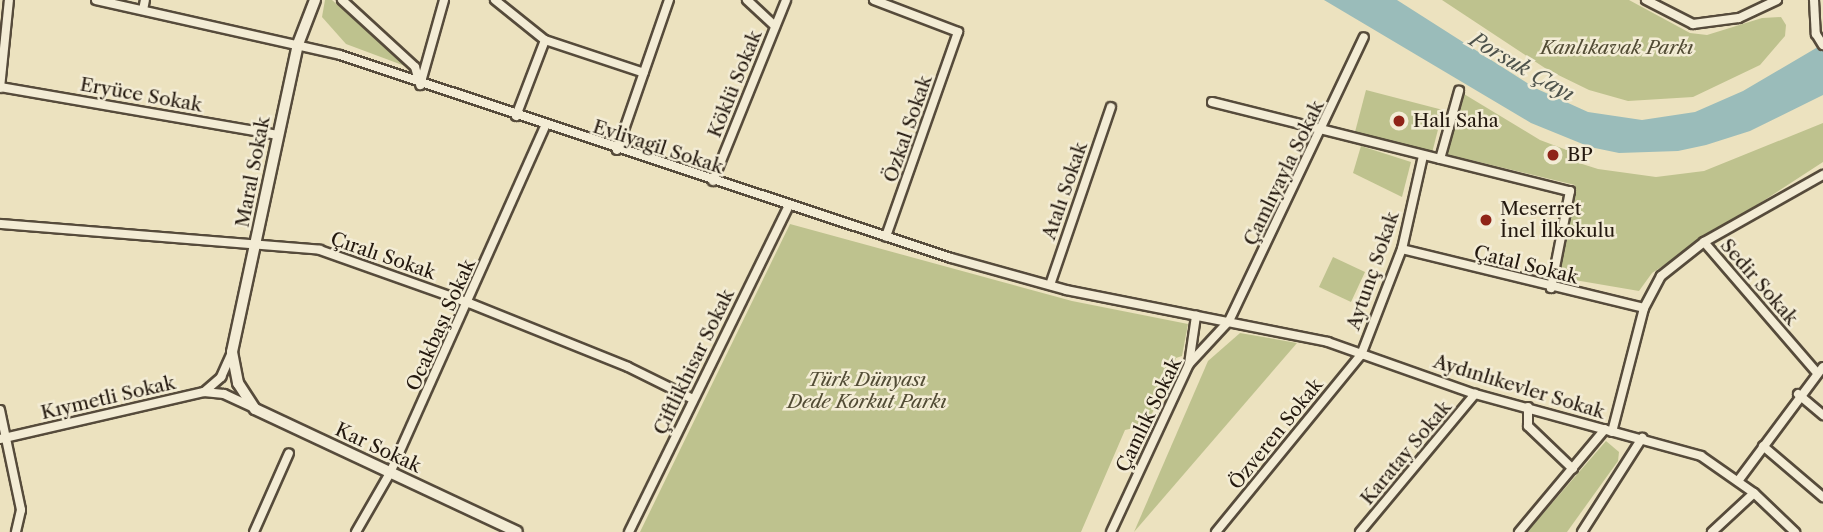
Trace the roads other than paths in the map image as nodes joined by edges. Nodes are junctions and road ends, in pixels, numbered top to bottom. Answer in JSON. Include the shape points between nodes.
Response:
{"nodes":[{"id":1,"x":9,"y":0,"type":"edge"},
{"id":2,"x":96,"y":0,"type":"edge"},
{"id":3,"x":145,"y":0,"type":"edge"},
{"id":4,"x":315,"y":0,"type":"edge"},
{"id":5,"x":342,"y":0,"type":"edge"},
{"id":6,"x":444,"y":0,"type":"edge"},
{"id":7,"x":495,"y":0,"type":"edge"},
{"id":8,"x":669,"y":0,"type":"edge"},
{"id":9,"x":747,"y":0,"type":"edge"},
{"id":10,"x":786,"y":0,"type":"edge"},
{"id":11,"x":874,"y":0,"type":"edge"},
{"id":12,"x":1646,"y":0,"type":"edge"},
{"id":13,"x":1777,"y":0,"type":"edge"},
{"id":14,"x":1814,"y":0,"type":"edge"},
{"id":15,"x":143,"y":10,"type":"junction"},
{"id":16,"x":775,"y":26,"type":"junction"},
{"id":17,"x":1364,"y":37,"type":"dead end"},
{"id":18,"x":545,"y":40,"type":"junction"},
{"id":19,"x":298,"y":44,"type":"junction"},
{"id":20,"x":1823,"y":46,"type":"edge"},
{"id":21,"x":644,"y":73,"type":"junction"},
{"id":22,"x":420,"y":85,"type":"junction"},
{"id":23,"x":0,"y":87,"type":"edge"},
{"id":24,"x":1459,"y":91,"type":"dead end"},
{"id":25,"x":1212,"y":102,"type":"dead end"},
{"id":26,"x":1111,"y":107,"type":"dead end"},
{"id":27,"x":516,"y":116,"type":"junction"},
{"id":28,"x":545,"y":126,"type":"junction"},
{"id":29,"x":1322,"y":132,"type":"junction"},
{"id":30,"x":277,"y":135,"type":"junction"},
{"id":31,"x":617,"y":150,"type":"junction"},
{"id":32,"x":1423,"y":156,"type":"junction"},
{"id":33,"x":1440,"y":159,"type":"junction"},
{"id":34,"x":1823,"y":175,"type":"edge"},
{"id":35,"x":713,"y":181,"type":"junction"},
{"id":36,"x":788,"y":207,"type":"junction"},
{"id":37,"x":0,"y":224,"type":"edge"},
{"id":38,"x":886,"y":237,"type":"junction"},
{"id":39,"x":1704,"y":242,"type":"junction"},
{"id":40,"x":256,"y":245,"type":"junction"},
{"id":41,"x":1402,"y":249,"type":"junction"},
{"id":42,"x":1050,"y":285,"type":"junction"},
{"id":43,"x":1551,"y":288,"type":"junction"},
{"id":44,"x":469,"y":303,"type":"junction"},
{"id":45,"x":1644,"y":308,"type":"junction"},
{"id":46,"x":1196,"y":316,"type":"junction"},
{"id":47,"x":1211,"y":319,"type":"joint"},
{"id":48,"x":1229,"y":321,"type":"junction"},
{"id":49,"x":232,"y":352,"type":"junction"},
{"id":50,"x":1361,"y":355,"type":"junction"},
{"id":51,"x":1189,"y":364,"type":"junction"},
{"id":52,"x":1820,"y":370,"type":"edge"},
{"id":53,"x":204,"y":392,"type":"junction"},
{"id":54,"x":224,"y":394,"type":"joint"},
{"id":55,"x":1475,"y":394,"type":"junction"},
{"id":56,"x":1798,"y":394,"type":"junction"},
{"id":57,"x":693,"y":399,"type":"junction"},
{"id":58,"x":1528,"y":407,"type":"junction"},
{"id":59,"x":255,"y":409,"type":"junction"},
{"id":60,"x":0,"y":410,"type":"edge"},
{"id":61,"x":1823,"y":415,"type":"edge"},
{"id":62,"x":1609,"y":430,"type":"junction"},
{"id":63,"x":4,"y":438,"type":"edge"},
{"id":64,"x":1642,"y":438,"type":"junction"},
{"id":65,"x":1763,"y":446,"type":"junction"},
{"id":66,"x":289,"y":453,"type":"dead end"},
{"id":67,"x":1573,"y":469,"type":"junction"},
{"id":68,"x":390,"y":473,"type":"junction"},
{"id":69,"x":1738,"y":481,"type":"junction"},
{"id":70,"x":1754,"y":494,"type":"junction"},
{"id":71,"x":1823,"y":497,"type":"edge"},
{"id":72,"x":16,"y":532,"type":"edge"},
{"id":73,"x":254,"y":532,"type":"edge"},
{"id":74,"x":356,"y":532,"type":"edge"},
{"id":75,"x":515,"y":532,"type":"edge"},
{"id":76,"x":629,"y":532,"type":"edge"},
{"id":77,"x":1111,"y":532,"type":"edge"},
{"id":78,"x":1216,"y":532,"type":"edge"},
{"id":79,"x":1360,"y":532,"type":"edge"},
{"id":80,"x":1519,"y":532,"type":"edge"},
{"id":81,"x":1581,"y":532,"type":"edge"},
{"id":82,"x":1712,"y":532,"type":"edge"},
{"id":83,"x":1795,"y":532,"type":"edge"}],
"edges":[{"from":1,"to":23,"type":"street"},
{"from":2,"to":15,"type":"street","name":"Evliyagil Sokak"},
{"from":3,"to":15,"type":"street"},
{"from":4,"to":19,"type":"street","name":"Maral Sokak"},
{"from":5,"to":22,"type":"street","via":[[415,67]]},
{"from":6,"to":22,"type":"street"},
{"from":7,"to":18,"type":"street"},
{"from":8,"to":21,"type":"street"},
{"from":9,"to":16,"type":"street"},
{"from":10,"to":16,"type":"street","name":"Köklü Sokak"},
{"from":11,"to":38,"type":"street","name":"Özkal Sokak","via":[[958,32]]},
{"from":12,"to":13,"type":"street","via":[[1693,24],[1739,18]]},
{"from":14,"to":20,"type":"street","via":[[1816,34]]},
{"from":15,"to":19,"type":"street","name":"Evliyagil Sokak"},
{"from":16,"to":35,"type":"street","name":"Köklü Sokak"},
{"from":17,"to":29,"type":"street","name":"Çamlıyayla Sokak"},
{"from":18,"to":21,"type":"street"},
{"from":18,"to":27,"type":"street"},
{"from":19,"to":22,"type":"street","name":"Evliyagil Sokak"},
{"from":19,"to":30,"type":"street","name":"Maral Sokak"},
{"from":21,"to":31,"type":"street"},
{"from":22,"to":27,"type":"street","name":"Evliyagil Sokak"},
{"from":23,"to":30,"type":"street","name":"Eryüce Sokak"},
{"from":24,"to":33,"type":"street"},
{"from":25,"to":29,"type":"street"},
{"from":26,"to":42,"type":"street","name":"Atalı Sokak"},
{"from":27,"to":28,"type":"street","name":"Evliyagil Sokak"},
{"from":28,"to":31,"type":"street","name":"Evliyagil Sokak"},
{"from":28,"to":44,"type":"street","name":"Ocakbaşı Sokak"},
{"from":29,"to":32,"type":"street"},
{"from":29,"to":48,"type":"street","name":"Çamlıyayla Sokak"},
{"from":30,"to":40,"type":"street","name":"Maral Sokak"},
{"from":31,"to":35,"type":"street","name":"Evliyagil Sokak"},
{"from":32,"to":33,"type":"street"},
{"from":32,"to":41,"type":"street","name":"Aytunç Sokak"},
{"from":33,"to":43,"type":"street","via":[[1570,191]]},
{"from":34,"to":39,"type":"street"},
{"from":35,"to":36,"type":"street","name":"Evliyagil Sokak"},
{"from":36,"to":38,"type":"street","name":"Evliyagil Sokak"},
{"from":36,"to":57,"type":"street","name":"Çiftlikhisar Sokak"},
{"from":37,"to":40,"type":"street","name":"Çıralı Sokak"},
{"from":38,"to":42,"type":"street","name":"Evliyagil Sokak"},
{"from":39,"to":45,"type":"street","via":[[1661,276]]},
{"from":39,"to":52,"type":"street","name":"Sedir Sokak"},
{"from":40,"to":44,"type":"street","name":"Çıralı Sokak","via":[[320,250]]},
{"from":40,"to":49,"type":"street","name":"Maral Sokak"},
{"from":41,"to":43,"type":"street","name":"Çatal Sokak"},
{"from":41,"to":50,"type":"street","name":"Aytunç Sokak"},
{"from":42,"to":46,"type":"street","name":"Evliyagil Sokak"},
{"from":43,"to":45,"type":"street","name":"Çatal Sokak"},
{"from":44,"to":57,"type":"street","name":"Çıralı Sokak","via":[[628,367]]},
{"from":44,"to":68,"type":"street","name":"Ocakbaşı Sokak"},
{"from":45,"to":62,"type":"street"},
{"from":46,"to":47,"type":"street","name":"Evliyagil Sokak"},
{"from":46,"to":51,"type":"street"},
{"from":47,"to":48,"type":"street","name":"Aydınlıkevler Sokak"},
{"from":48,"to":50,"type":"street","name":"Aydınlıkevler Sokak","via":[[1328,342]]},
{"from":48,"to":51,"type":"street","name":"Çamlık Sokak"},
{"from":49,"to":53,"type":"street","via":[[221,377]]},
{"from":49,"to":59,"type":"street","via":[[238,383]]},
{"from":50,"to":55,"type":"street","name":"Aydınlıkevler Sokak"},
{"from":50,"to":78,"type":"street","name":"Özveren Sokak"},
{"from":51,"to":77,"type":"street","name":"Çamlık Sokak"},
{"from":52,"to":56,"type":"street"},
{"from":53,"to":54,"type":"street","name":"Kıymetli Sokak"},
{"from":53,"to":63,"type":"street","name":"Kıymetli Sokak"},
{"from":54,"to":59,"type":"street","name":"Kar Sokak"},
{"from":55,"to":58,"type":"street","name":"Aydınlıkevler Sokak"},
{"from":55,"to":79,"type":"street","name":"Karatay Sokak"},
{"from":56,"to":61,"type":"street"},
{"from":56,"to":65,"type":"street"},
{"from":57,"to":76,"type":"street","name":"Çiftlikhisar Sokak"},
{"from":58,"to":62,"type":"street","name":"Aydınlıkevler Sokak"},
{"from":58,"to":67,"type":"street","via":[[1528,426]]},
{"from":59,"to":68,"type":"street","name":"Kar Sokak"},
{"from":60,"to":63,"type":"street"},
{"from":62,"to":64,"type":"street","name":"Aydınlıkevler Sokak"},
{"from":62,"to":67,"type":"street"},
{"from":63,"to":72,"type":"street","via":[[22,510]]},
{"from":64,"to":69,"type":"street","name":"Aydınlıkevler Sokak","via":[[1701,456]]},
{"from":64,"to":81,"type":"street"},
{"from":65,"to":69,"type":"street"},
{"from":65,"to":71,"type":"street"},
{"from":66,"to":73,"type":"street"},
{"from":67,"to":80,"type":"street"},
{"from":68,"to":74,"type":"street","name":"Ocakbaşı Sokak"},
{"from":68,"to":75,"type":"street","name":"Kar Sokak"},
{"from":69,"to":70,"type":"street","name":"Aydınlıkevler Sokak"},
{"from":70,"to":82,"type":"street"},
{"from":70,"to":83,"type":"street","name":"Aydınlıkevler Sokak"}]}
